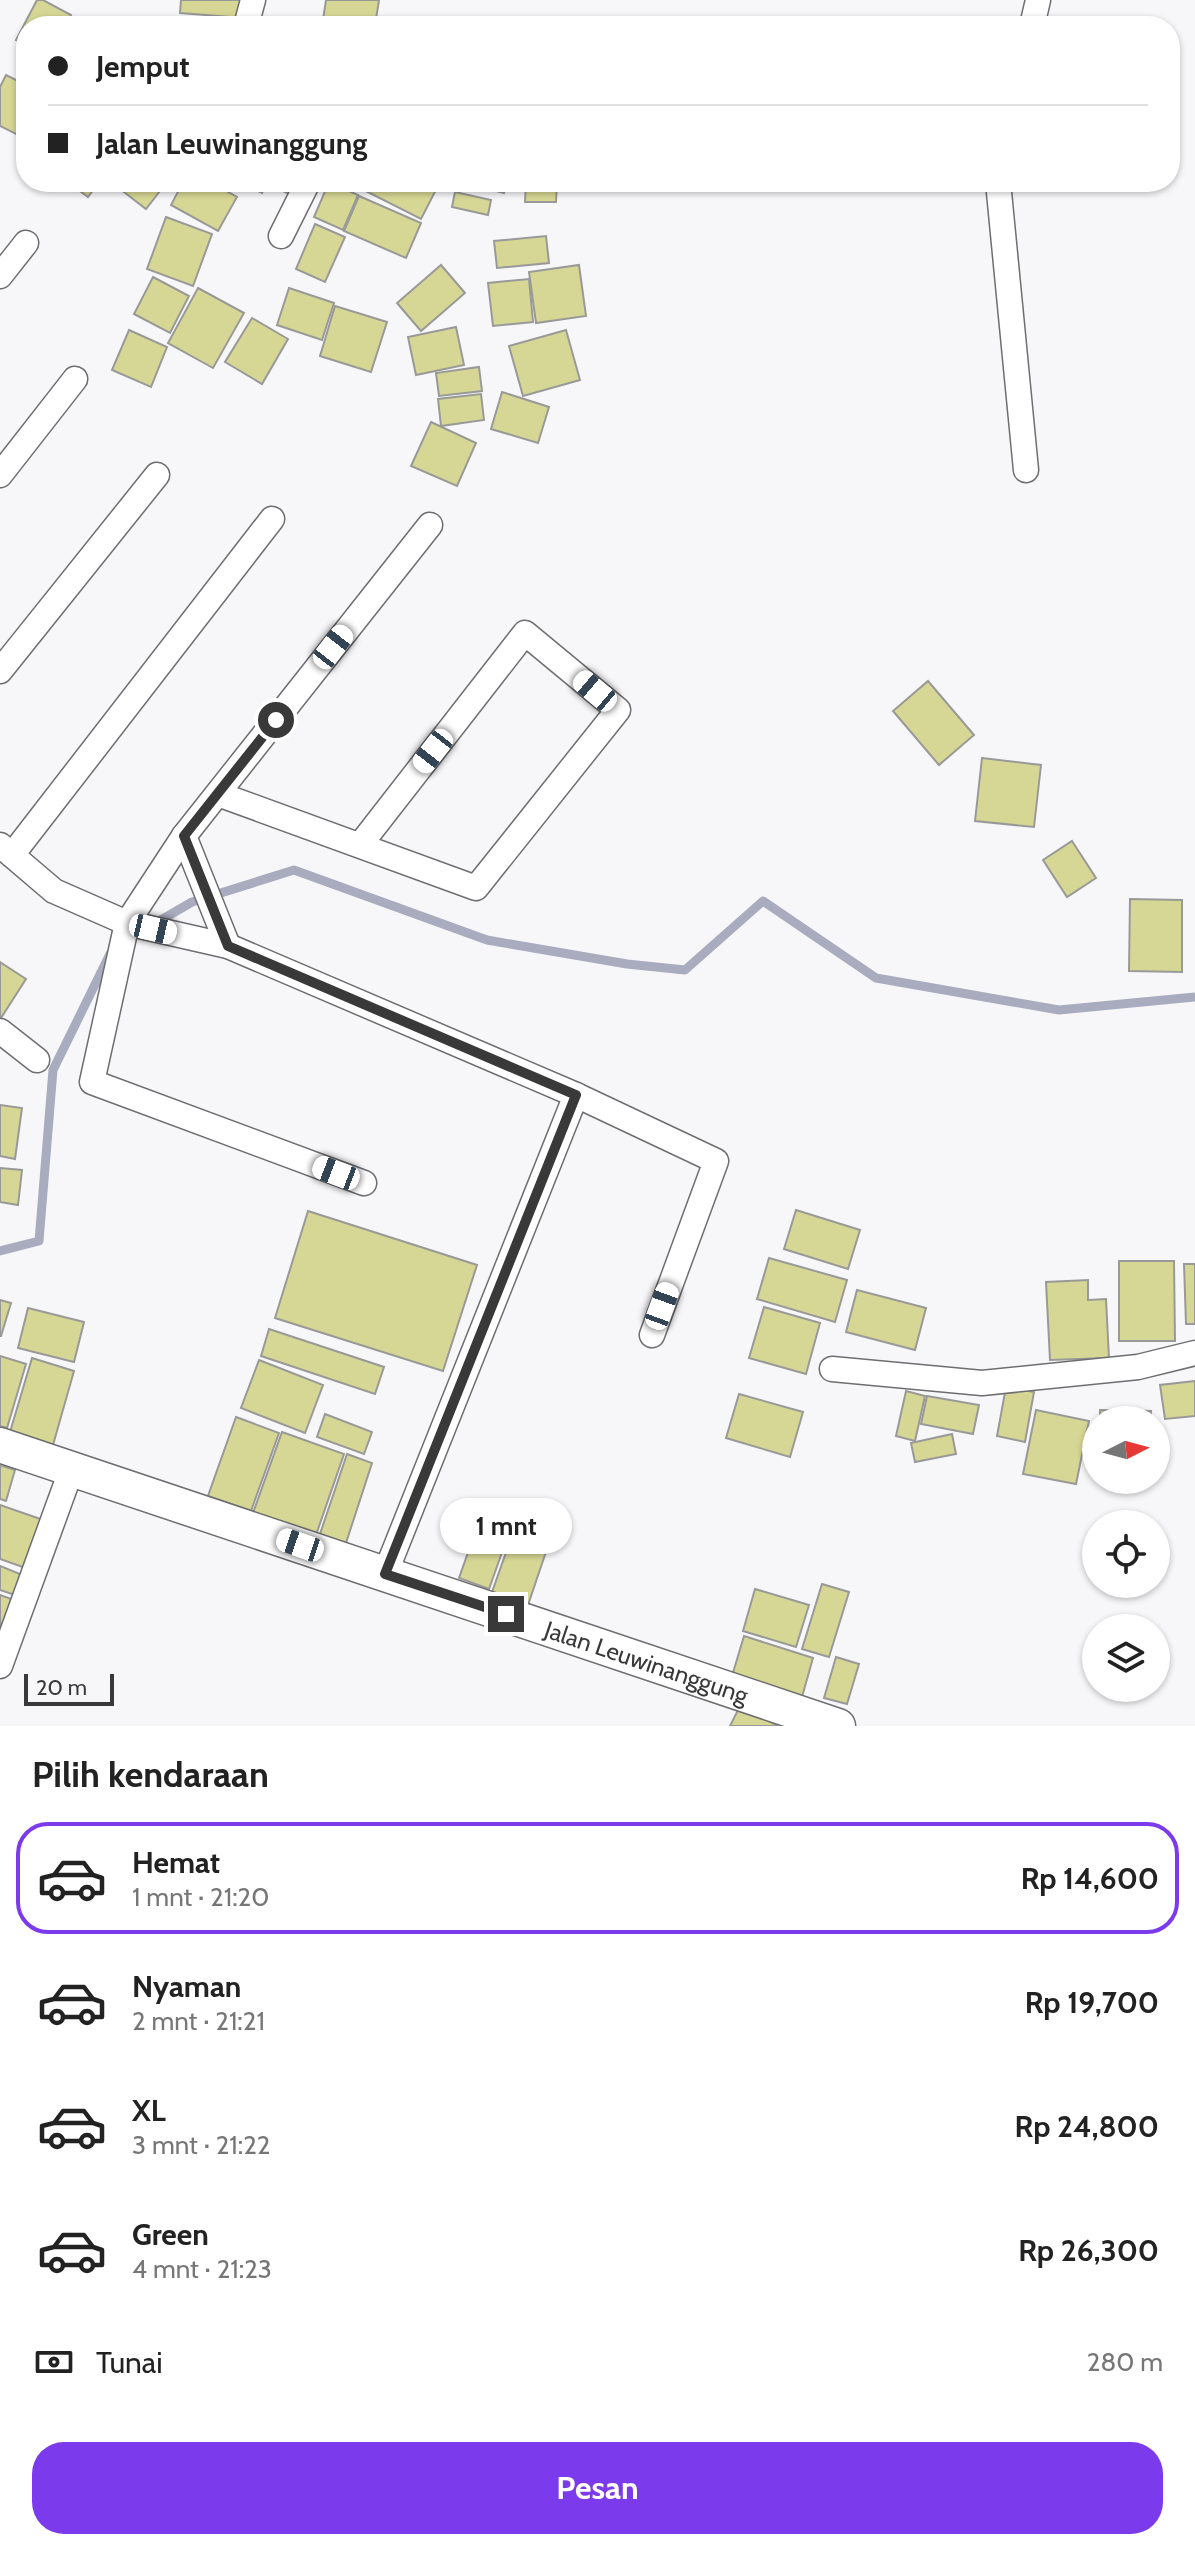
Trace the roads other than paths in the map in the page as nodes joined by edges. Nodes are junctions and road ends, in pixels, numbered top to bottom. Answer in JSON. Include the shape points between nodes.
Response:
{"nodes":[{"id":1,"x":303,"y":192,"type":"edge"},
{"id":2,"x":999,"y":192,"type":"edge"},
{"id":3,"x":281,"y":236,"type":"dead end"},
{"id":4,"x":26,"y":243,"type":"dead end"},
{"id":5,"x":0,"y":276,"type":"edge"},
{"id":6,"x":75,"y":379,"type":"dead end"},
{"id":7,"x":1026,"y":470,"type":"dead end"},
{"id":8,"x":0,"y":475,"type":"edge"},
{"id":9,"x":157,"y":475,"type":"dead end"},
{"id":10,"x":272,"y":519,"type":"dead end"},
{"id":11,"x":430,"y":525,"type":"dead end"},
{"id":12,"x":0,"y":671,"type":"edge"},
{"id":13,"x":218,"y":794,"type":"junction"},
{"id":14,"x":184,"y":836,"type":"junction"},
{"id":15,"x":360,"y":845,"type":"junction"},
{"id":16,"x":6,"y":850,"type":"edge"},
{"id":17,"x":127,"y":923,"type":"junction"},
{"id":18,"x":228,"y":946,"type":"junction"},
{"id":19,"x":0,"y":1031,"type":"edge"},
{"id":20,"x":37,"y":1060,"type":"dead end"},
{"id":21,"x":576,"y":1095,"type":"junction"},
{"id":22,"x":364,"y":1183,"type":"dead end"},
{"id":23,"x":652,"y":1335,"type":"dead end"},
{"id":24,"x":1195,"y":1353,"type":"edge"},
{"id":25,"x":832,"y":1369,"type":"dead end"},
{"id":26,"x":0,"y":1445,"type":"edge"},
{"id":27,"x":72,"y":1468,"type":"junction"},
{"id":28,"x":385,"y":1574,"type":"junction"},
{"id":29,"x":0,"y":1666,"type":"edge"},
{"id":30,"x":838,"y":1726,"type":"edge"}],
"edges":[{"from":1,"to":3,"type":"street"},
{"from":2,"to":7,"type":"street"},
{"from":4,"to":5,"type":"street"},
{"from":6,"to":8,"type":"street"},
{"from":9,"to":12,"type":"street"},
{"from":10,"to":16,"type":"street"},
{"from":11,"to":13,"type":"street"},
{"from":13,"to":14,"type":"street"},
{"from":13,"to":15,"type":"street"},
{"from":14,"to":17,"type":"street"},
{"from":14,"to":18,"type":"street"},
{"from":15,"to":15,"type":"street","via":[[476,888],[618,710],[525,633]]},
{"from":16,"to":17,"type":"street","via":[[54,891]]},
{"from":17,"to":18,"type":"street"},
{"from":17,"to":22,"type":"street","via":[[92,1082]]},
{"from":18,"to":21,"type":"street"},
{"from":19,"to":20,"type":"street"},
{"from":21,"to":23,"type":"street","via":[[716,1161]]},
{"from":21,"to":28,"type":"street"},
{"from":24,"to":25,"type":"street","via":[[1138,1367],[982,1383]]},
{"from":26,"to":27,"type":"main road","name":"Jalan Leuwinanggung"},
{"from":27,"to":28,"type":"main road","name":"Jalan Leuwinanggung"},
{"from":27,"to":29,"type":"street"},
{"from":28,"to":30,"type":"main road","name":"Jalan Leuwinanggung"}]}
